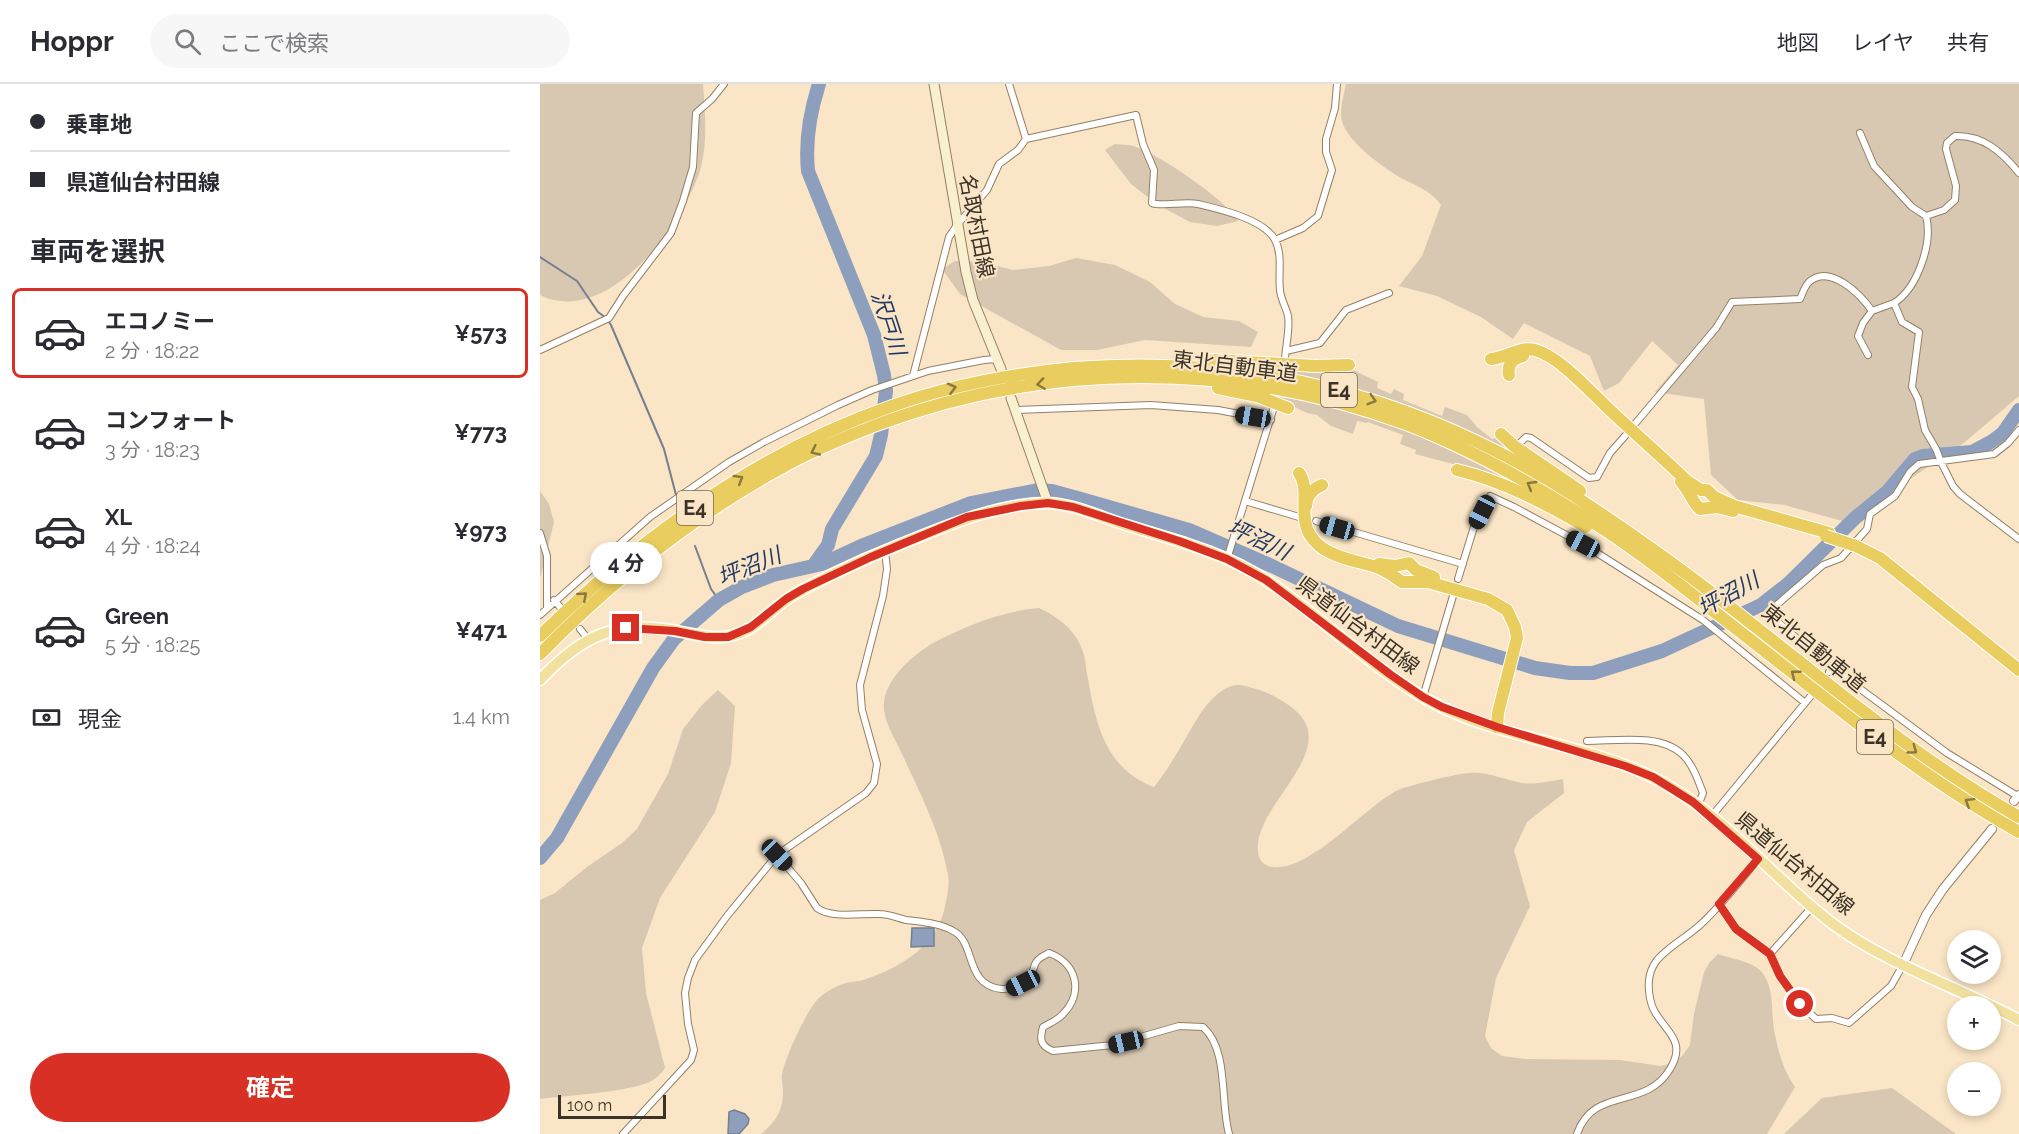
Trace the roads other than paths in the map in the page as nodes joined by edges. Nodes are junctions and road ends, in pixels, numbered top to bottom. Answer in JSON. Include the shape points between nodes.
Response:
{"nodes":[{"id":1,"x":724,"y":84,"type":"edge"},
{"id":2,"x":934,"y":84,"type":"edge"},
{"id":3,"x":1009,"y":84,"type":"edge"},
{"id":4,"x":1337,"y":84,"type":"edge"},
{"id":5,"x":1860,"y":133,"type":"dead end"},
{"id":6,"x":1026,"y":139,"type":"junction"},
{"id":7,"x":2019,"y":173,"type":"edge"},
{"id":8,"x":1926,"y":216,"type":"junction"},
{"id":9,"x":957,"y":225,"type":"junction"},
{"id":10,"x":1275,"y":240,"type":"junction"},
{"id":11,"x":1389,"y":293,"type":"dead end"},
{"id":12,"x":1894,"y":303,"type":"junction"},
{"id":13,"x":1872,"y":311,"type":"junction"},
{"id":14,"x":540,"y":350,"type":"edge"},
{"id":15,"x":1868,"y":355,"type":"dead end"},
{"id":16,"x":997,"y":359,"type":"junction"},
{"id":17,"x":1491,"y":359,"type":"dead end"},
{"id":18,"x":1349,"y":364,"type":"dead end"},
{"id":19,"x":1001,"y":369,"type":"dead end"},
{"id":20,"x":1081,"y":373,"type":"junction"},
{"id":21,"x":1509,"y":375,"type":"dead end"},
{"id":22,"x":913,"y":376,"type":"junction"},
{"id":23,"x":1011,"y":398,"type":"dead end"},
{"id":24,"x":1288,"y":408,"type":"dead end"},
{"id":25,"x":1015,"y":410,"type":"junction"},
{"id":26,"x":1274,"y":410,"type":"dead end"},
{"id":27,"x":1271,"y":420,"type":"junction"},
{"id":28,"x":1634,"y":426,"type":"dead end"},
{"id":29,"x":2019,"y":430,"type":"edge"},
{"id":30,"x":1501,"y":434,"type":"dead end"},
{"id":31,"x":1625,"y":436,"type":"dead end"},
{"id":32,"x":1520,"y":442,"type":"dead end"},
{"id":33,"x":1939,"y":458,"type":"junction"},
{"id":34,"x":1457,"y":470,"type":"dead end"},
{"id":35,"x":1299,"y":473,"type":"dead end"},
{"id":36,"x":1322,"y":485,"type":"dead end"},
{"id":37,"x":1495,"y":487,"type":"dead end"},
{"id":38,"x":1490,"y":496,"type":"junction"},
{"id":39,"x":1047,"y":501,"type":"junction"},
{"id":40,"x":1245,"y":501,"type":"junction"},
{"id":41,"x":1299,"y":517,"type":"dead end"},
{"id":42,"x":1316,"y":521,"type":"dead end"},
{"id":43,"x":540,"y":533,"type":"edge"},
{"id":44,"x":1828,"y":535,"type":"junction"},
{"id":45,"x":2019,"y":539,"type":"edge"},
{"id":46,"x":1857,"y":544,"type":"junction"},
{"id":47,"x":885,"y":551,"type":"junction"},
{"id":48,"x":1228,"y":556,"type":"junction"},
{"id":49,"x":1463,"y":564,"type":"junction"},
{"id":50,"x":1458,"y":579,"type":"dead end"},
{"id":51,"x":1453,"y":596,"type":"dead end"},
{"id":52,"x":1717,"y":596,"type":"junction"},
{"id":53,"x":554,"y":600,"type":"junction"},
{"id":54,"x":560,"y":607,"type":"dead end"},
{"id":55,"x":547,"y":608,"type":"junction"},
{"id":56,"x":1712,"y":610,"type":"junction"},
{"id":57,"x":540,"y":615,"type":"edge"},
{"id":58,"x":580,"y":629,"type":"dead end"},
{"id":59,"x":540,"y":636,"type":"edge"},
{"id":60,"x":588,"y":639,"type":"junction"},
{"id":61,"x":1518,"y":647,"type":"junction"},
{"id":62,"x":540,"y":654,"type":"edge"},
{"id":63,"x":2019,"y":663,"type":"edge"},
{"id":64,"x":2019,"y":670,"type":"edge"},
{"id":65,"x":540,"y":680,"type":"edge"},
{"id":66,"x":1423,"y":697,"type":"junction"},
{"id":67,"x":1810,"y":697,"type":"dead end"},
{"id":68,"x":1804,"y":702,"type":"junction"},
{"id":69,"x":1497,"y":727,"type":"junction"},
{"id":70,"x":1587,"y":741,"type":"dead end"},
{"id":71,"x":2017,"y":798,"type":"edge"},
{"id":72,"x":1698,"y":806,"type":"junction"},
{"id":73,"x":1711,"y":817,"type":"junction"},
{"id":74,"x":2019,"y":817,"type":"edge"},
{"id":75,"x":1992,"y":829,"type":"dead end"},
{"id":76,"x":2019,"y":832,"type":"edge"},
{"id":77,"x":777,"y":855,"type":"junction"},
{"id":78,"x":1758,"y":859,"type":"junction"},
{"id":79,"x":1719,"y":904,"type":"junction"},
{"id":80,"x":1812,"y":908,"type":"junction"},
{"id":81,"x":1770,"y":954,"type":"junction"},
{"id":82,"x":1903,"y":965,"type":"junction"},
{"id":83,"x":2019,"y":1020,"type":"edge"},
{"id":84,"x":623,"y":1134,"type":"edge"},
{"id":85,"x":1228,"y":1134,"type":"edge"},
{"id":86,"x":1577,"y":1134,"type":"edge"}],
"edges":[{"from":1,"to":14,"type":"street","via":[[696,113],[693,167],[671,233],[607,320]]},
{"from":2,"to":9,"type":"main road","name":"名取村田線"},
{"from":3,"to":6,"type":"street"},
{"from":4,"to":10,"type":"street","via":[[1326,139],[1332,170],[1318,216],[1303,228]]},
{"from":5,"to":8,"type":"street","via":[[1874,166],[1912,207]]},
{"from":6,"to":9,"type":"street","via":[[999,164],[987,190]]},
{"from":6,"to":10,"type":"street","via":[[1136,115],[1154,170],[1152,203],[1194,203],[1217,209],[1263,226]]},
{"from":7,"to":8,"type":"street","via":[[1999,151],[1977,138],[1955,136],[1946,149],[1956,186],[1955,201]]},
{"from":8,"to":12,"type":"street","via":[[1928,234],[1923,257],[1907,290]]},
{"from":9,"to":16,"type":"main road","name":"名取村田線","via":[[973,300]]},
{"from":9,"to":22,"type":"street","via":[[949,237]]},
{"from":10,"to":11,"type":"street","via":[[1280,259],[1280,293],[1288,315],[1285,354],[1320,343],[1346,310]]},
{"from":12,"to":13,"type":"street"},
{"from":12,"to":33,"type":"street","via":[[1902,322],[1918,332],[1912,387],[1925,430]]},
{"from":13,"to":15,"type":"street","via":[[1858,336]]},
{"from":13,"to":28,"type":"street","via":[[1838,279],[1829,276],[1810,281],[1800,299],[1732,302],[1716,328]]},
{"from":16,"to":19,"type":"main road","name":"名取村田線"},
{"from":16,"to":22,"type":"street"},
{"from":17,"to":44,"type":"highway","via":[[1525,349],[1544,354],[1701,490],[1734,506]]},
{"from":18,"to":20,"type":"highway","via":[[1158,359],[1112,361]]},
{"from":20,"to":24,"type":"highway","via":[[1108,383],[1211,387],[1257,396]]},
{"from":20,"to":52,"type":"highway","name":"東北自動車道","number":"E4","one_way":true,"via":[[1150,364],[1260,373],[1336,390],[1414,415],[1491,449],[1569,493]]},
{"from":56,"to":20,"type":"highway","name":"東北自動車道","number":"E4","one_way":true,"via":[[1564,504],[1478,456],[1410,426],[1335,402],[1259,385]]},
{"from":59,"to":20,"type":"highway","name":"東北自動車道","number":"E4","one_way":true,"via":[[628,557],[692,509],[770,461],[839,427],[896,404],[984,380],[1043,371]]},
{"from":20,"to":62,"type":"highway","name":"東北自動車道","number":"E4","one_way":true,"via":[[949,401],[850,435],[784,466],[666,543]]},
{"from":21,"to":44,"type":"highway","via":[[1510,364],[1527,355],[1556,366],[1689,490],[1700,509],[1732,510]]},
{"from":22,"to":53,"type":"street","via":[[806,420],[729,462],[650,517]]},
{"from":23,"to":25,"type":"main road"},
{"from":25,"to":27,"type":"street","via":[[1151,405],[1218,410]]},
{"from":25,"to":39,"type":"main road"},
{"from":26,"to":27,"type":"street"},
{"from":27,"to":40,"type":"street"},
{"from":29,"to":33,"type":"street","via":[[1994,454]]},
{"from":30,"to":52,"type":"highway","via":[[1692,571]]},
{"from":31,"to":32,"type":"street","via":[[1593,479],[1532,438]]},
{"from":33,"to":45,"type":"street","via":[[1960,494]]},
{"from":33,"to":71,"type":"street","via":[[1919,464],[1910,472],[1895,496],[1870,514],[1867,529],[1841,558],[1823,565],[1772,609],[1773,618],[1830,670]]},
{"from":34,"to":56,"type":"highway","via":[[1492,480],[1564,514]]},
{"from":35,"to":61,"type":"highway","via":[[1304,489],[1305,524],[1315,542],[1336,555],[1393,574],[1402,582],[1428,582],[1502,606],[1512,617]]},
{"from":36,"to":61,"type":"highway","via":[[1306,501],[1310,526],[1318,539],[1345,554],[1390,566],[1409,563],[1423,574],[1504,601],[1521,627]]},
{"from":37,"to":38,"type":"street"},
{"from":38,"to":49,"type":"street","via":[[1474,527]]},
{"from":38,"to":68,"type":"street","via":[[1583,544],[1703,620]]},
{"from":39,"to":47,"type":"main road","name":"県道仙台村田線","via":[[967,517]]},
{"from":39,"to":48,"type":"main road","name":"県道仙台村田線"},
{"from":40,"to":41,"type":"street"},
{"from":40,"to":48,"type":"street"},
{"from":42,"to":49,"type":"street"},
{"from":43,"to":55,"type":"street","via":[[548,556]]},
{"from":44,"to":46,"type":"highway","bridge":true},
{"from":46,"to":63,"type":"highway","via":[[1881,554]]},
{"from":46,"to":64,"type":"highway","via":[[1880,558]]},
{"from":47,"to":60,"type":"main road","name":"県道仙台村田線","via":[[803,589],[751,627],[728,637],[626,628]]},
{"from":47,"to":77,"type":"street","via":[[883,597],[860,685],[862,710],[876,757],[874,783],[866,793]]},
{"from":48,"to":66,"type":"main road","name":"県道仙台村田線"},
{"from":49,"to":50,"type":"street"},
{"from":51,"to":66,"type":"street"},
{"from":52,"to":74,"type":"highway","name":"東北自動車道","number":"E4","one_way":true,"via":[[1923,757]]},
{"from":53,"to":54,"type":"street"},
{"from":53,"to":55,"type":"street"},
{"from":55,"to":57,"type":"street"},
{"from":76,"to":56,"type":"highway","name":"東北自動車道","number":"E4","one_way":true,"via":[[1919,769]]},
{"from":58,"to":60,"type":"street"},
{"from":60,"to":65,"type":"main road","name":"県道仙台村田線"},
{"from":61,"to":69,"type":"highway"},
{"from":66,"to":69,"type":"main road","name":"県道仙台村田線"},
{"from":67,"to":68,"type":"street"},
{"from":68,"to":73,"type":"street"},
{"from":69,"to":72,"type":"main road","name":"県道仙台村田線","via":[[1653,777]]},
{"from":70,"to":72,"type":"street","via":[[1649,740],[1675,749],[1690,764],[1703,792]]},
{"from":72,"to":73,"type":"main road","name":"県道仙台村田線"},
{"from":73,"to":78,"type":"main road","name":"県道仙台村田線"},
{"from":75,"to":82,"type":"street","via":[[1954,873],[1926,915]]},
{"from":77,"to":84,"type":"street","via":[[691,967],[685,993],[694,1050],[691,1060]]},
{"from":77,"to":85,"type":"street","via":[[821,911],[883,914],[927,922],[957,933],[974,970],[991,986],[1012,988],[1023,983],[1035,962],[1049,953],[1066,962],[1075,980],[1074,996],[1061,1017],[1043,1027],[1040,1035],[1040,1041],[1053,1051],[1113,1045],[1179,1026],[1203,1027],[1213,1037],[1219,1057]]},
{"from":78,"to":79,"type":"street"},
{"from":78,"to":80,"type":"main road","name":"県道仙台村田線"},
{"from":79,"to":81,"type":"street","via":[[1736,929]]},
{"from":79,"to":86,"type":"street","via":[[1658,959],[1650,974],[1649,996],[1655,1012],[1675,1039],[1671,1068],[1641,1095],[1597,1107],[1584,1118]]},
{"from":80,"to":81,"type":"street"},
{"from":80,"to":82,"type":"main road","name":"県道仙台村田線","via":[[1851,936]]},
{"from":81,"to":82,"type":"street","via":[[1780,976],[1816,1019],[1849,1023],[1891,986]]},
{"from":82,"to":83,"type":"main road","name":"県道仙台村田線"}]}
